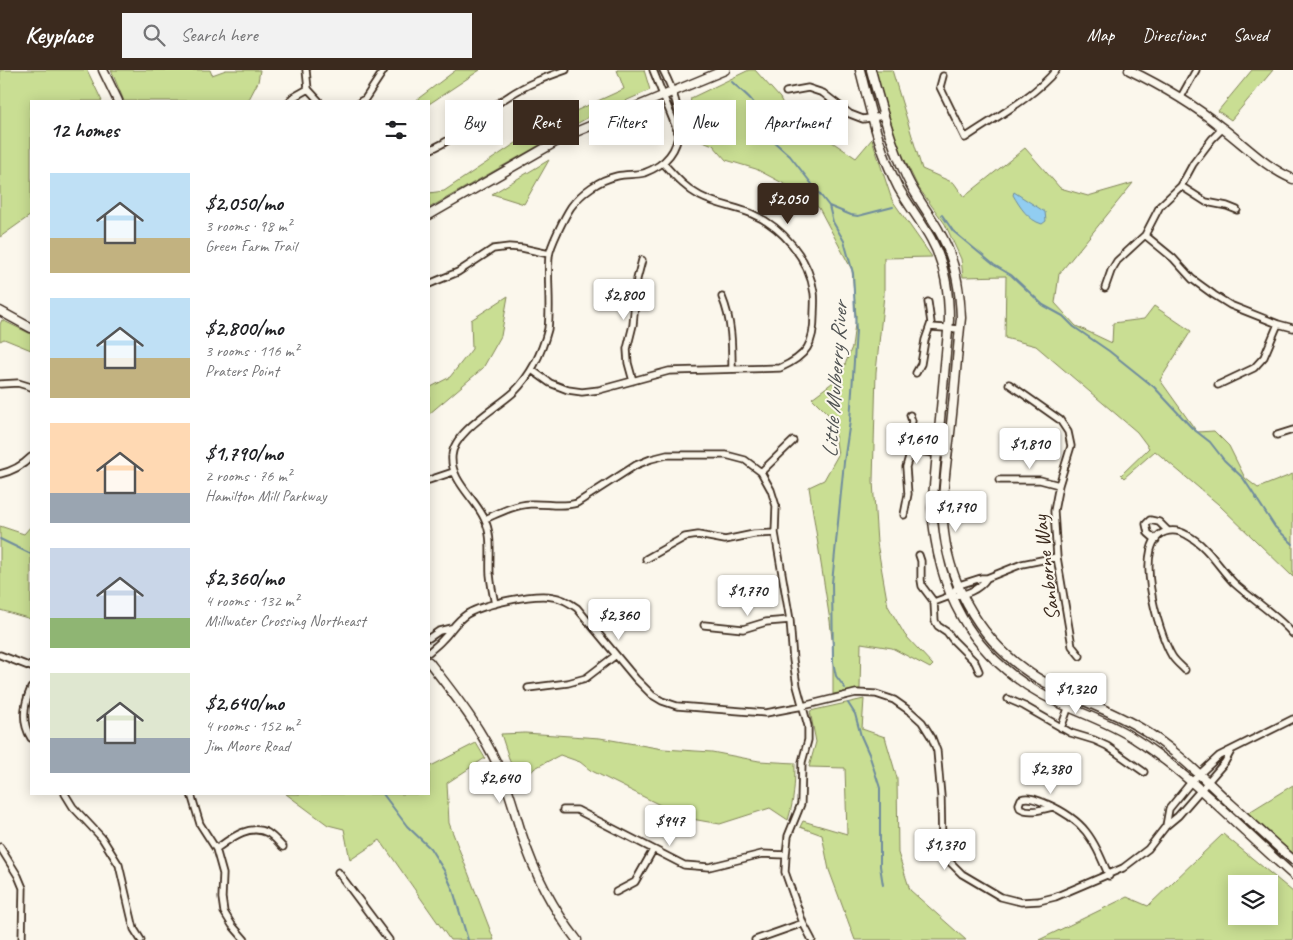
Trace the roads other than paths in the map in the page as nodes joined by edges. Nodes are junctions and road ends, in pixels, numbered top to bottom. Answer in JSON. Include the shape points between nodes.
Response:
{"nodes":[{"id":1,"x":103,"y":70,"type":"edge"},
{"id":2,"x":306,"y":70,"type":"edge"},
{"id":3,"x":384,"y":70,"type":"edge"},
{"id":4,"x":566,"y":70,"type":"edge"},
{"id":5,"x":653,"y":70,"type":"edge"},
{"id":6,"x":663,"y":70,"type":"edge"},
{"id":7,"x":725,"y":70,"type":"edge"},
{"id":8,"x":860,"y":70,"type":"edge"},
{"id":9,"x":871,"y":70,"type":"edge"},
{"id":10,"x":1056,"y":70,"type":"edge"},
{"id":11,"x":1129,"y":70,"type":"edge"},
{"id":12,"x":1196,"y":70,"type":"edge"},
{"id":13,"x":943,"y":76,"type":"dead end"},
{"id":14,"x":308,"y":89,"type":"junction"},
{"id":15,"x":672,"y":92,"type":"junction"},
{"id":16,"x":786,"y":92,"type":"dead end"},
{"id":17,"x":663,"y":96,"type":"junction"},
{"id":18,"x":1181,"y":98,"type":"junction"},
{"id":19,"x":118,"y":100,"type":"edge"},
{"id":20,"x":291,"y":100,"type":"edge"},
{"id":21,"x":317,"y":100,"type":"edge"},
{"id":22,"x":363,"y":100,"type":"edge"},
{"id":23,"x":674,"y":100,"type":"edge"},
{"id":24,"x":884,"y":116,"type":"junction"},
{"id":25,"x":873,"y":118,"type":"junction"},
{"id":26,"x":674,"y":121,"type":"edge"},
{"id":27,"x":1223,"y":128,"type":"junction"},
{"id":28,"x":676,"y":145,"type":"edge"},
{"id":29,"x":430,"y":150,"type":"edge"},
{"id":30,"x":663,"y":164,"type":"junction"},
{"id":31,"x":1293,"y":179,"type":"edge"},
{"id":32,"x":1181,"y":186,"type":"junction"},
{"id":33,"x":1237,"y":210,"type":"dead end"},
{"id":34,"x":430,"y":215,"type":"edge"},
{"id":35,"x":1145,"y":235,"type":"junction"},
{"id":36,"x":549,"y":254,"type":"junction"},
{"id":37,"x":642,"y":260,"type":"dead end"},
{"id":38,"x":430,"y":284,"type":"edge"},
{"id":39,"x":1105,"y":288,"type":"dead end"},
{"id":40,"x":722,"y":297,"type":"dead end"},
{"id":41,"x":928,"y":302,"type":"dead end"},
{"id":42,"x":0,"y":311,"type":"edge"},
{"id":43,"x":1278,"y":324,"type":"junction"},
{"id":44,"x":30,"y":327,"type":"edge"},
{"id":45,"x":930,"y":327,"type":"junction"},
{"id":46,"x":948,"y":328,"type":"junction"},
{"id":47,"x":1293,"y":328,"type":"edge"},
{"id":48,"x":960,"y":329,"type":"junction"},
{"id":49,"x":532,"y":370,"type":"junction"},
{"id":50,"x":732,"y":370,"type":"junction"},
{"id":51,"x":916,"y":373,"type":"dead end"},
{"id":52,"x":633,"y":381,"type":"junction"},
{"id":53,"x":0,"y":384,"type":"edge"},
{"id":54,"x":1009,"y":384,"type":"dead end"},
{"id":55,"x":1218,"y":385,"type":"dead end"},
{"id":56,"x":30,"y":387,"type":"edge"},
{"id":57,"x":910,"y":416,"type":"dead end"},
{"id":58,"x":1293,"y":430,"type":"edge"},
{"id":59,"x":1277,"y":435,"type":"dead end"},
{"id":60,"x":793,"y":441,"type":"dead end"},
{"id":61,"x":911,"y":450,"type":"junction"},
{"id":62,"x":937,"y":454,"type":"junction"},
{"id":63,"x":948,"y":455,"type":"junction"},
{"id":64,"x":30,"y":458,"type":"edge"},
{"id":65,"x":453,"y":472,"type":"junction"},
{"id":66,"x":761,"y":472,"type":"junction"},
{"id":67,"x":0,"y":474,"type":"edge"},
{"id":68,"x":430,"y":480,"type":"edge"},
{"id":69,"x":999,"y":480,"type":"dead end"},
{"id":70,"x":1059,"y":485,"type":"junction"},
{"id":71,"x":904,"y":515,"type":"dead end"},
{"id":72,"x":485,"y":519,"type":"junction"},
{"id":73,"x":1168,"y":531,"type":"junction"},
{"id":74,"x":775,"y":533,"type":"junction"},
{"id":75,"x":1156,"y":540,"type":"junction"},
{"id":76,"x":919,"y":556,"type":"dead end"},
{"id":77,"x":1057,"y":557,"type":"junction"},
{"id":78,"x":646,"y":559,"type":"dead end"},
{"id":79,"x":987,"y":578,"type":"junction"},
{"id":80,"x":958,"y":585,"type":"junction"},
{"id":81,"x":950,"y":596,"type":"junction"},
{"id":82,"x":963,"y":596,"type":"junction"},
{"id":83,"x":934,"y":602,"type":"junction"},
{"id":84,"x":495,"y":604,"type":"junction"},
{"id":85,"x":790,"y":620,"type":"junction"},
{"id":86,"x":704,"y":625,"type":"dead end"},
{"id":87,"x":451,"y":628,"type":"junction"},
{"id":88,"x":1293,"y":634,"type":"edge"},
{"id":89,"x":430,"y":637,"type":"edge"},
{"id":90,"x":430,"y":651,"type":"edge"},
{"id":91,"x":0,"y":655,"type":"edge"},
{"id":92,"x":616,"y":655,"type":"junction"},
{"id":93,"x":1080,"y":656,"type":"dead end"},
{"id":94,"x":430,"y":663,"type":"edge"},
{"id":95,"x":30,"y":667,"type":"edge"},
{"id":96,"x":1185,"y":670,"type":"dead end"},
{"id":97,"x":979,"y":671,"type":"dead end"},
{"id":98,"x":528,"y":688,"type":"dead end"},
{"id":99,"x":30,"y":690,"type":"edge"},
{"id":100,"x":1073,"y":695,"type":"junction"},
{"id":101,"x":1008,"y":699,"type":"dead end"},
{"id":102,"x":802,"y":706,"type":"junction"},
{"id":103,"x":1069,"y":706,"type":"junction"},
{"id":104,"x":1293,"y":718,"type":"edge"},
{"id":105,"x":1061,"y":728,"type":"junction"},
{"id":106,"x":30,"y":736,"type":"edge"},
{"id":107,"x":1231,"y":751,"type":"junction"},
{"id":108,"x":1144,"y":772,"type":"dead end"},
{"id":109,"x":1199,"y":774,"type":"junction"},
{"id":110,"x":1191,"y":782,"type":"junction"},
{"id":111,"x":1208,"y":782,"type":"junction"},
{"id":112,"x":1200,"y":790,"type":"junction"},
{"id":113,"x":66,"y":795,"type":"edge"},
{"id":114,"x":191,"y":795,"type":"edge"},
{"id":115,"x":1052,"y":807,"type":"junction"},
{"id":116,"x":563,"y":810,"type":"dead end"},
{"id":117,"x":1166,"y":826,"type":"junction"},
{"id":118,"x":0,"y":846,"type":"edge"},
{"id":119,"x":283,"y":847,"type":"dead end"},
{"id":120,"x":216,"y":849,"type":"junction"},
{"id":121,"x":653,"y":850,"type":"junction"},
{"id":122,"x":786,"y":855,"type":"junction"},
{"id":123,"x":1293,"y":860,"type":"edge"},
{"id":124,"x":338,"y":872,"type":"dead end"},
{"id":125,"x":1109,"y":876,"type":"junction"},
{"id":126,"x":1293,"y":876,"type":"edge"},
{"id":127,"x":616,"y":892,"type":"dead end"},
{"id":128,"x":803,"y":923,"type":"junction"},
{"id":129,"x":22,"y":940,"type":"edge"},
{"id":130,"x":141,"y":940,"type":"edge"},
{"id":131,"x":245,"y":940,"type":"edge"},
{"id":132,"x":389,"y":940,"type":"edge"},
{"id":133,"x":576,"y":940,"type":"edge"},
{"id":134,"x":755,"y":940,"type":"edge"},
{"id":135,"x":812,"y":940,"type":"edge"}],
"edges":[{"from":1,"to":19,"type":"street"},
{"from":2,"to":14,"type":"street"},
{"from":3,"to":22,"type":"street"},
{"from":4,"to":29,"type":"street","via":[[532,82],[508,96],[445,144]]},
{"from":5,"to":17,"type":"street"},
{"from":6,"to":15,"type":"street"},
{"from":7,"to":15,"type":"street"},
{"from":8,"to":25,"type":"street"},
{"from":9,"to":24,"type":"street"},
{"from":10,"to":13,"type":"street","via":[[1016,104],[964,138],[940,87]]},
{"from":11,"to":18,"type":"street"},
{"from":12,"to":18,"type":"street"},
{"from":14,"to":20,"type":"street"},
{"from":14,"to":21,"type":"street"},
{"from":15,"to":17,"type":"street"},
{"from":15,"to":23,"type":"street"},
{"from":16,"to":25,"type":"street","via":[[808,88],[823,93],[850,114],[862,119]]},
{"from":17,"to":26,"type":"street"},
{"from":17,"to":34,"type":"street","via":[[566,136]]},
{"from":18,"to":27,"type":"street"},
{"from":24,"to":25,"type":"street"},
{"from":24,"to":48,"type":"street","via":[[893,147],[909,181],[950,251],[960,294]]},
{"from":25,"to":46,"type":"street","via":[[898,187],[932,241],[942,266],[949,295]]},
{"from":27,"to":31,"type":"street","via":[[1261,160]]},
{"from":27,"to":32,"type":"street","via":[[1193,164]]},
{"from":28,"to":30,"type":"street"},
{"from":30,"to":36,"type":"street","via":[[643,173],[599,182],[586,191],[571,208]]},
{"from":30,"to":50,"type":"street","via":[[685,187],[702,197],[770,222],[801,257],[810,276],[815,294],[814,326],[808,348],[795,362],[780,368]]},
{"from":32,"to":33,"type":"street","via":[[1206,202]]},
{"from":32,"to":35,"type":"street","via":[[1160,206]]},
{"from":35,"to":39,"type":"street","via":[[1117,261]]},
{"from":35,"to":43,"type":"street","via":[[1214,295],[1230,305]]},
{"from":36,"to":38,"type":"street","via":[[522,248],[493,249],[458,272]]},
{"from":36,"to":49,"type":"street","via":[[548,329]]},
{"from":37,"to":52,"type":"street","via":[[627,349]]},
{"from":40,"to":50,"type":"street","via":[[731,330]]},
{"from":41,"to":45,"type":"street"},
{"from":42,"to":44,"type":"street"},
{"from":43,"to":47,"type":"street"},
{"from":43,"to":55,"type":"street","via":[[1264,357],[1254,368]]},
{"from":45,"to":46,"type":"street"},
{"from":45,"to":51,"type":"street"},
{"from":46,"to":48,"type":"street"},
{"from":46,"to":62,"type":"street"},
{"from":48,"to":63,"type":"street"},
{"from":49,"to":52,"type":"street","via":[[550,383],[582,392]]},
{"from":49,"to":65,"type":"street","via":[[514,391],[455,444]]},
{"from":50,"to":52,"type":"street","via":[[669,371]]},
{"from":53,"to":56,"type":"street","via":[[18,383]]},
{"from":54,"to":70,"type":"street","name":"Sanborne Way","via":[[1060,420],[1068,432],[1071,446]]},
{"from":57,"to":61,"type":"street"},
{"from":58,"to":59,"type":"street"},
{"from":60,"to":66,"type":"street"},
{"from":61,"to":62,"type":"street"},
{"from":61,"to":71,"type":"street","via":[[906,467],[908,506]]},
{"from":62,"to":63,"type":"street"},
{"from":62,"to":81,"type":"street","via":[[932,508],[934,536]]},
{"from":63,"to":80,"type":"street","via":[[943,520],[948,553]]},
{"from":64,"to":67,"type":"street","via":[[12,471]]},
{"from":65,"to":68,"type":"street"},
{"from":65,"to":72,"type":"street"},
{"from":66,"to":72,"type":"street","via":[[745,460],[726,455],[667,455],[636,465],[577,503],[566,506],[529,504]]},
{"from":66,"to":74,"type":"street","via":[[776,506]]},
{"from":69,"to":70,"type":"street","via":[[1040,480]]},
{"from":70,"to":77,"type":"street","name":"Sanborne Way","via":[[1054,511]]},
{"from":72,"to":84,"type":"street"},
{"from":73,"to":75,"type":"street"},
{"from":73,"to":75,"type":"street","via":[[1159,522],[1150,520],[1146,528]]},
{"from":73,"to":88,"type":"street","via":[[1178,531],[1195,540],[1234,582]]},
{"from":74,"to":78,"type":"street","via":[[725,540],[698,535],[685,537]]},
{"from":74,"to":85,"type":"street"},
{"from":75,"to":96,"type":"street","via":[[1149,560],[1155,613],[1172,658]]},
{"from":76,"to":83,"type":"street","via":[[922,560],[922,586]]},
{"from":77,"to":79,"type":"street","via":[[1022,564]]},
{"from":77,"to":93,"type":"street","name":"Sanborne Way","via":[[1072,646]]},
{"from":79,"to":80,"type":"street"},
{"from":79,"to":82,"type":"street"},
{"from":80,"to":81,"type":"street"},
{"from":80,"to":82,"type":"street"},
{"from":81,"to":82,"type":"street"},
{"from":81,"to":83,"type":"street"},
{"from":81,"to":103,"type":"street","via":[[985,651],[1016,678]]},
{"from":82,"to":100,"type":"street","via":[[989,638],[1001,650],[1042,681]]},
{"from":83,"to":97,"type":"street","via":[[938,626],[975,662]]},
{"from":84,"to":87,"type":"street","via":[[468,614]]},
{"from":84,"to":92,"type":"street","via":[[533,596],[566,601],[588,619]]},
{"from":85,"to":86,"type":"street","via":[[766,622],[743,629]]},
{"from":85,"to":102,"type":"street","via":[[793,660]]},
{"from":87,"to":89,"type":"street"},
{"from":87,"to":90,"type":"street"},
{"from":91,"to":95,"type":"street"},
{"from":92,"to":98,"type":"street","via":[[586,678]]},
{"from":92,"to":102,"type":"street","via":[[652,694],[677,706],[766,714]]},
{"from":94,"to":133,"type":"street","via":[[480,730],[501,772],[538,876]]},
{"from":99,"to":106,"type":"street","via":[[25,702]]},
{"from":100,"to":103,"type":"street"},
{"from":100,"to":109,"type":"street","via":[[1141,728]]},
{"from":101,"to":105,"type":"street"},
{"from":102,"to":122,"type":"street","via":[[808,740],[802,762],[801,804],[788,836]]},
{"from":102,"to":125,"type":"street","via":[[856,693],[876,694],[894,700],[922,722],[937,751],[942,846],[950,862],[962,874],[1001,898],[1039,902]]},
{"from":103,"to":105,"type":"street"},
{"from":103,"to":110,"type":"street","via":[[1134,738]]},
{"from":104,"to":107,"type":"street"},
{"from":105,"to":108,"type":"street","via":[[1107,746]]},
{"from":107,"to":109,"type":"street","via":[[1219,756]]},
{"from":107,"to":111,"type":"street"},
{"from":109,"to":110,"type":"street"},
{"from":109,"to":111,"type":"street"},
{"from":110,"to":112,"type":"street"},
{"from":110,"to":117,"type":"street","via":[[1170,810]]},
{"from":111,"to":112,"type":"street"},
{"from":111,"to":123,"type":"street"},
{"from":112,"to":117,"type":"street"},
{"from":112,"to":126,"type":"street"},
{"from":113,"to":130,"type":"street","via":[[102,838],[119,865],[134,930]]},
{"from":114,"to":120,"type":"street","via":[[200,824]]},
{"from":115,"to":115,"type":"street","via":[[1026,797],[1019,804],[1024,811]]},
{"from":115,"to":125,"type":"street","via":[[1068,814],[1088,832]]},
{"from":116,"to":121,"type":"street","via":[[577,810]]},
{"from":117,"to":125,"type":"street","via":[[1148,849]]},
{"from":118,"to":129,"type":"street","via":[[23,888]]},
{"from":119,"to":120,"type":"street","via":[[267,833],[254,830],[238,834]]},
{"from":120,"to":131,"type":"street","via":[[223,874],[224,912]]},
{"from":121,"to":122,"type":"street","via":[[684,865],[698,867],[762,854]]},
{"from":121,"to":127,"type":"street","via":[[635,882]]},
{"from":122,"to":128,"type":"street","via":[[785,872]]},
{"from":124,"to":132,"type":"street"},
{"from":128,"to":134,"type":"street"},
{"from":128,"to":135,"type":"street"}]}
